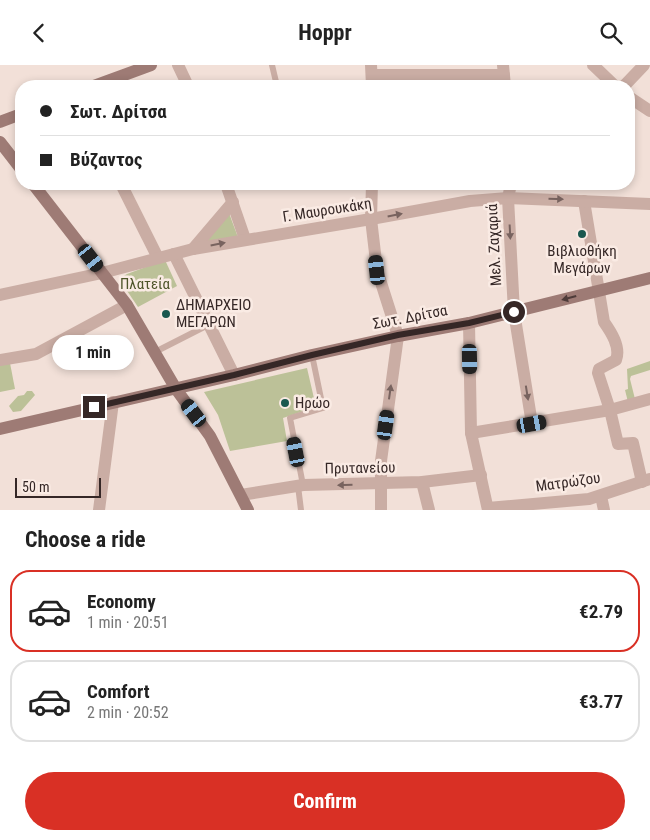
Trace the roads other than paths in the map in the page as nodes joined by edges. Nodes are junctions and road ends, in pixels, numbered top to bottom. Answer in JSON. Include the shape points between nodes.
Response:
{"nodes":[{"id":1,"x":150,"y":65,"type":"edge"},
{"id":2,"x":178,"y":65,"type":"edge"},
{"id":3,"x":272,"y":65,"type":"edge"},
{"id":4,"x":593,"y":65,"type":"edge"},
{"id":5,"x":644,"y":65,"type":"edge"},
{"id":6,"x":504,"y":75,"type":"edge"},
{"id":7,"x":372,"y":76,"type":"edge"},
{"id":8,"x":110,"y":80,"type":"edge"},
{"id":9,"x":185,"y":80,"type":"edge"},
{"id":10,"x":276,"y":80,"type":"edge"},
{"id":11,"x":609,"y":80,"type":"edge"},
{"id":12,"x":630,"y":80,"type":"edge"},
{"id":13,"x":635,"y":101,"type":"edge"},
{"id":14,"x":650,"y":111,"type":"edge"},
{"id":15,"x":15,"y":116,"type":"edge"},
{"id":16,"x":0,"y":122,"type":"edge"},
{"id":17,"x":1,"y":145,"type":"edge"},
{"id":18,"x":15,"y":162,"type":"edge"},
{"id":19,"x":38,"y":190,"type":"edge"},
{"id":20,"x":124,"y":190,"type":"edge"},
{"id":21,"x":228,"y":190,"type":"edge"},
{"id":22,"x":372,"y":190,"type":"edge"},
{"id":23,"x":510,"y":190,"type":"edge"},
{"id":24,"x":508,"y":198,"type":"junction"},
{"id":25,"x":584,"y":201,"type":"junction"},
{"id":26,"x":232,"y":202,"type":"junction"},
{"id":27,"x":650,"y":204,"type":"edge"},
{"id":28,"x":371,"y":219,"type":"junction"},
{"id":29,"x":245,"y":239,"type":"junction"},
{"id":30,"x":193,"y":249,"type":"junction"},
{"id":31,"x":174,"y":254,"type":"junction"},
{"id":32,"x":158,"y":258,"type":"junction"},
{"id":33,"x":102,"y":273,"type":"junction"},
{"id":34,"x":650,"y":278,"type":"edge"},
{"id":35,"x":599,"y":290,"type":"junction"},
{"id":36,"x":0,"y":295,"type":"edge"},
{"id":37,"x":128,"y":305,"type":"junction"},
{"id":38,"x":514,"y":312,"type":"junction"},
{"id":39,"x":469,"y":323,"type":"junction"},
{"id":40,"x":210,"y":324,"type":"junction"},
{"id":41,"x":398,"y":335,"type":"junction"},
{"id":42,"x":156,"y":352,"type":"junction"},
{"id":43,"x":312,"y":355,"type":"junction"},
{"id":44,"x":0,"y":360,"type":"edge"},
{"id":45,"x":234,"y":375,"type":"junction"},
{"id":46,"x":176,"y":389,"type":"junction"},
{"id":47,"x":650,"y":399,"type":"edge"},
{"id":48,"x":113,"y":402,"type":"junction"},
{"id":49,"x":610,"y":410,"type":"junction"},
{"id":50,"x":532,"y":424,"type":"junction"},
{"id":51,"x":0,"y":429,"type":"edge"},
{"id":52,"x":471,"y":433,"type":"junction"},
{"id":53,"x":481,"y":475,"type":"junction"},
{"id":54,"x":646,"y":480,"type":"edge"},
{"id":55,"x":422,"y":482,"type":"junction"},
{"id":56,"x":380,"y":484,"type":"junction"},
{"id":57,"x":300,"y":486,"type":"junction"},
{"id":58,"x":241,"y":495,"type":"junction"},
{"id":59,"x":601,"y":496,"type":"junction"},
{"id":60,"x":488,"y":509,"type":"edge"},
{"id":61,"x":99,"y":510,"type":"edge"},
{"id":62,"x":248,"y":510,"type":"edge"},
{"id":63,"x":301,"y":510,"type":"edge"},
{"id":64,"x":381,"y":510,"type":"edge"},
{"id":65,"x":429,"y":510,"type":"edge"},
{"id":66,"x":604,"y":510,"type":"edge"}],
"edges":[{"from":1,"to":8,"type":"street"},
{"from":2,"to":9,"type":"street"},
{"from":3,"to":10,"type":"lane"},
{"from":4,"to":11,"type":"street"},
{"from":5,"to":12,"type":"street"},
{"from":6,"to":7,"type":"street"},
{"from":13,"to":14,"type":"street"},
{"from":15,"to":16,"type":"street"},
{"from":17,"to":18,"type":"street"},
{"from":19,"to":33,"type":"street"},
{"from":20,"to":32,"type":"street"},
{"from":21,"to":26,"type":"street"},
{"from":22,"to":28,"type":"street"},
{"from":23,"to":24,"type":"street","name":"Μελ. Ζαχαριά"},
{"from":24,"to":25,"type":"street","name":"Γ. Μαυρουκάκη","one_way":true},
{"from":28,"to":24,"type":"street","name":"Γ. Μαυρουκάκη","one_way":true,"via":[[470,201]]},
{"from":24,"to":38,"type":"street","name":"Μελ. Ζαχαριά","one_way":true},
{"from":25,"to":27,"type":"street","name":"Γ. Μαυρουκάκη"},
{"from":25,"to":35,"type":"street"},
{"from":26,"to":29,"type":"street"},
{"from":26,"to":30,"type":"street"},
{"from":28,"to":29,"type":"street","name":"Γ. Μαυρουκάκη"},
{"from":28,"to":41,"type":"street","via":[[377,270]]},
{"from":30,"to":29,"type":"street","name":"Γ. Μαυρουκάκη","one_way":true},
{"from":30,"to":31,"type":"street","name":"Γ. Μαυρουκάκη"},
{"from":31,"to":32,"type":"street","name":"Γ. Μαυρουκάκη"},
{"from":31,"to":40,"type":"street"},
{"from":32,"to":33,"type":"street","name":"Γ. Μαυρουκάκη"},
{"from":33,"to":36,"type":"street","name":"Γ. Μαυρουκάκη"},
{"from":33,"to":37,"type":"street"},
{"from":34,"to":35,"type":"street","name":"Σωτ. Δρίτσα"},
{"from":35,"to":38,"type":"street","name":"Σωτ. Δρίτσα","one_way":true},
{"from":35,"to":49,"type":"street","via":[[604,322],[613,335],[618,353],[616,360],[604,365],[598,373]]},
{"from":37,"to":42,"type":"street"},
{"from":37,"to":44,"type":"street","via":[[36,354]]},
{"from":38,"to":39,"type":"street","name":"Σωτ. Δρίτσα"},
{"from":38,"to":50,"type":"street","name":"Μελ. Ζαχαριά","one_way":true},
{"from":39,"to":41,"type":"street","name":"Σωτ. Δρίτσα"},
{"from":39,"to":52,"type":"street"},
{"from":40,"to":42,"type":"lane"},
{"from":40,"to":45,"type":"street"},
{"from":41,"to":43,"type":"street","name":"Σωτ. Δρίτσα"},
{"from":56,"to":41,"type":"street","one_way":true},
{"from":42,"to":46,"type":"street"},
{"from":43,"to":45,"type":"street","name":"Σωτ. Δρίτσα"},
{"from":43,"to":57,"type":"lane","via":[[323,408],[290,418]]},
{"from":45,"to":46,"type":"street","name":"Σωτ. Δρίτσα"},
{"from":46,"to":48,"type":"street","name":"Σωτ. Δρίτσα"},
{"from":46,"to":58,"type":"street","via":[[210,436]]},
{"from":47,"to":49,"type":"street"},
{"from":48,"to":51,"type":"street","name":"Σωτ. Δρίτσα"},
{"from":48,"to":61,"type":"street"},
{"from":49,"to":50,"type":"street"},
{"from":49,"to":54,"type":"street","via":[[618,444],[631,442],[634,445]]},
{"from":50,"to":52,"type":"street"},
{"from":52,"to":53,"type":"street"},
{"from":53,"to":55,"type":"street","name":"Πρυτανείου"},
{"from":53,"to":60,"type":"street"},
{"from":54,"to":59,"type":"street","name":"Ματρώζου"},
{"from":55,"to":56,"type":"street","name":"Πρυτανείου"},
{"from":55,"to":65,"type":"street"},
{"from":56,"to":57,"type":"street","name":"Πρυτανείου","one_way":true},
{"from":56,"to":64,"type":"street"},
{"from":57,"to":58,"type":"street","name":"Πρυτανείου"},
{"from":57,"to":63,"type":"lane"},
{"from":58,"to":62,"type":"street"},
{"from":59,"to":60,"type":"street","name":"Ματρώζου"},
{"from":59,"to":66,"type":"street"}]}
